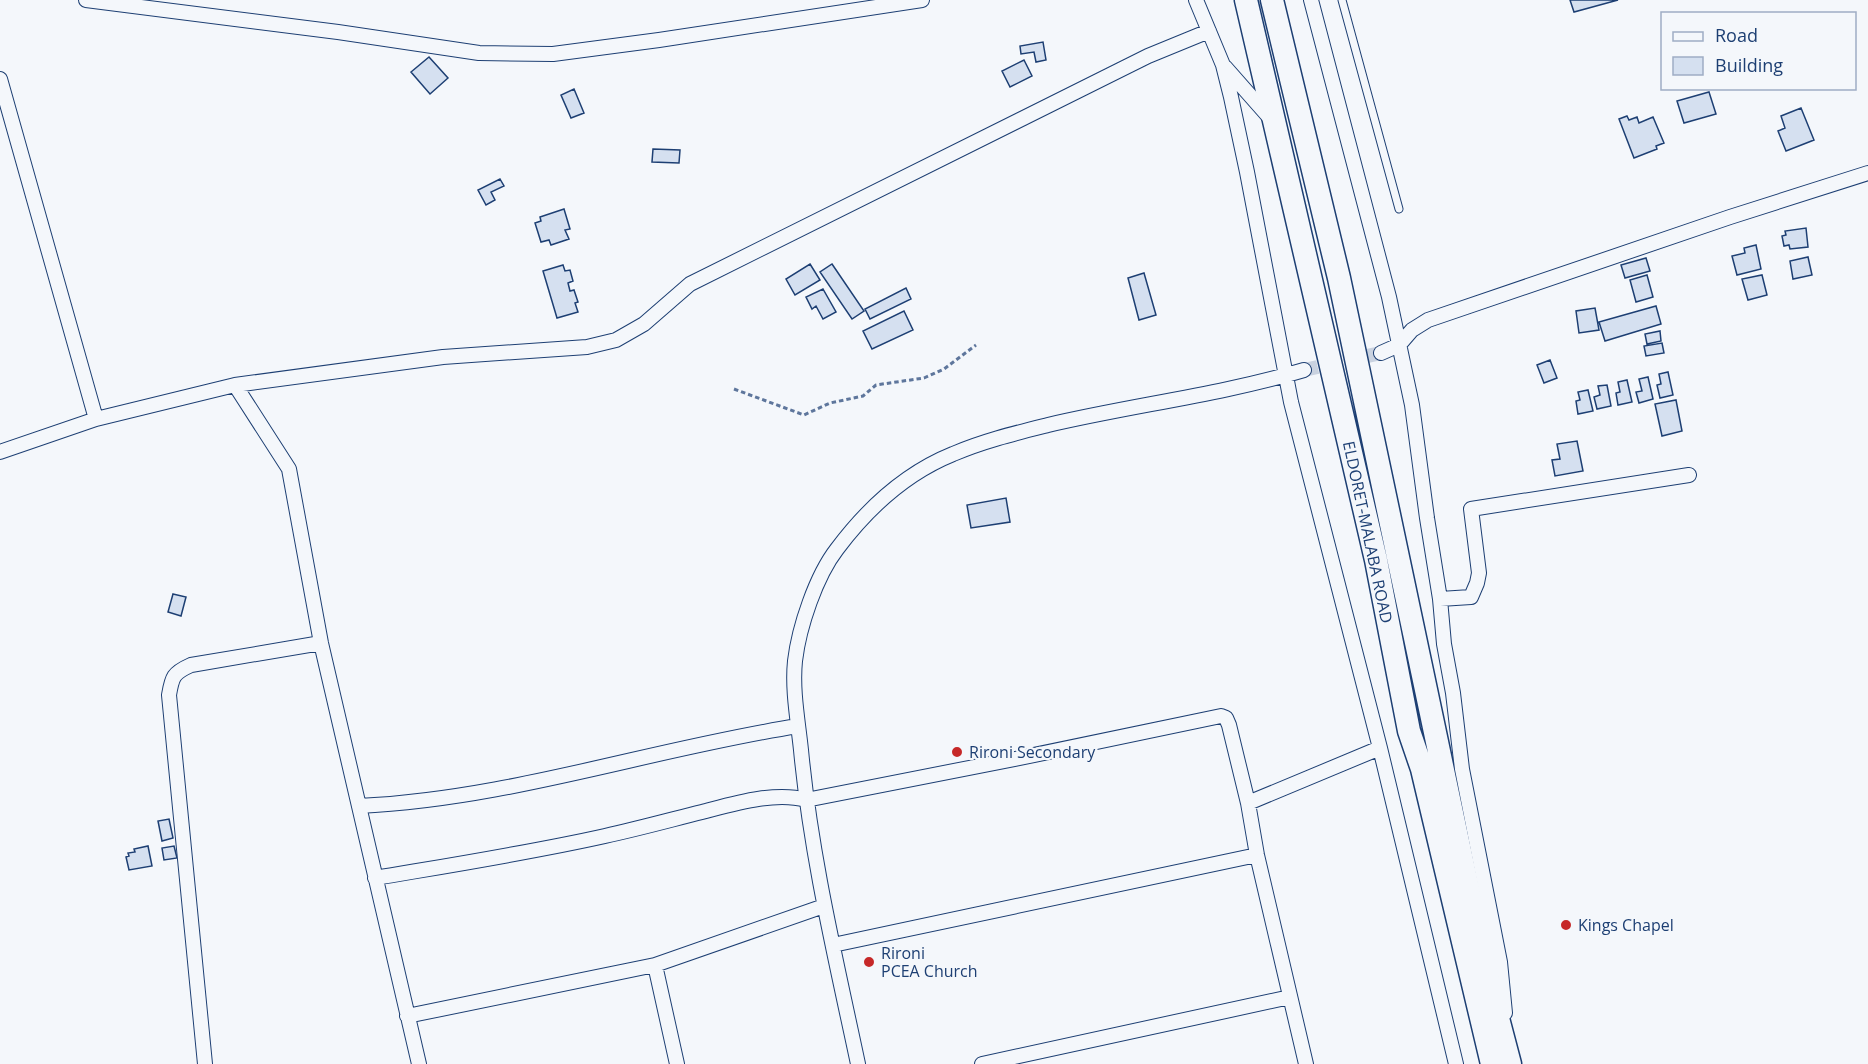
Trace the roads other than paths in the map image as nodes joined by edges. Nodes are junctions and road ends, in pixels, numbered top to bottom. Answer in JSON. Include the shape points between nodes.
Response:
{"nodes":[{"id":1,"x":86,"y":0,"type":"edge"},
{"id":2,"x":922,"y":0,"type":"edge"},
{"id":3,"x":1196,"y":0,"type":"edge"},
{"id":4,"x":1246,"y":0,"type":"edge"},
{"id":5,"x":1272,"y":0,"type":"edge"},
{"id":6,"x":1311,"y":0,"type":"edge"},
{"id":7,"x":1342,"y":0,"type":"edge"},
{"id":8,"x":1209,"y":31,"type":"junction"},
{"id":9,"x":1223,"y":65,"type":"junction"},
{"id":10,"x":0,"y":79,"type":"edge"},
{"id":11,"x":1273,"y":121,"type":"junction"},
{"id":12,"x":1868,"y":173,"type":"edge"},
{"id":13,"x":1399,"y":209,"type":"dead end"},
{"id":14,"x":1399,"y":345,"type":"junction"},
{"id":15,"x":1381,"y":353,"type":"tunnel mouth"},
{"id":16,"x":1304,"y":370,"type":"tunnel mouth"},
{"id":17,"x":1285,"y":375,"type":"junction"},
{"id":18,"x":235,"y":385,"type":"junction"},
{"id":19,"x":96,"y":419,"type":"junction"},
{"id":20,"x":0,"y":452,"type":"edge"},
{"id":21,"x":1689,"y":475,"type":"dead end"},
{"id":22,"x":1440,"y":598,"type":"junction"},
{"id":23,"x":321,"y":643,"type":"junction"},
{"id":24,"x":798,"y":726,"type":"junction"},
{"id":25,"x":1380,"y":748,"type":"junction"},
{"id":26,"x":806,"y":800,"type":"junction"},
{"id":27,"x":1248,"y":803,"type":"junction"},
{"id":28,"x":359,"y":806,"type":"junction"},
{"id":29,"x":1257,"y":855,"type":"junction"},
{"id":30,"x":375,"y":878,"type":"junction"},
{"id":31,"x":824,"y":906,"type":"junction"},
{"id":32,"x":832,"y":945,"type":"junction"},
{"id":33,"x":654,"y":965,"type":"junction"},
{"id":34,"x":1290,"y":997,"type":"junction"},
{"id":35,"x":407,"y":1016,"type":"junction"},
{"id":36,"x":205,"y":1064,"type":"edge"},
{"id":37,"x":419,"y":1064,"type":"edge"},
{"id":38,"x":677,"y":1064,"type":"edge"},
{"id":39,"x":858,"y":1064,"type":"edge"},
{"id":40,"x":982,"y":1064,"type":"edge"},
{"id":41,"x":1306,"y":1064,"type":"edge"},
{"id":42,"x":1456,"y":1064,"type":"edge"},
{"id":43,"x":1492,"y":1064,"type":"edge"},
{"id":44,"x":1510,"y":1064,"type":"edge"},
{"id":45,"x":1518,"y":1064,"type":"edge"}],
"edges":[{"from":1,"to":2,"type":"street","via":[[479,53],[553,54]]},
{"from":3,"to":8,"type":"street"},
{"from":4,"to":11,"type":"highway","name":"ELDORET-MALABA ROAD"},
{"from":5,"to":44,"type":"highway","name":"ELDORET-MALABA ROAD","via":[[1340,278],[1485,969]]},
{"from":6,"to":14,"type":"street"},
{"from":7,"to":13,"type":"lane"},
{"from":8,"to":9,"type":"street"},
{"from":8,"to":18,"type":"street","via":[[1148,56],[690,284],[644,324],[616,340],[587,347],[443,357]]},
{"from":9,"to":11,"type":"street"},
{"from":9,"to":17,"type":"street"},
{"from":10,"to":19,"type":"street"},
{"from":11,"to":43,"type":"highway","name":"ELDORET-MALABA ROAD","via":[[1376,560],[1409,730],[1422,769]]},
{"from":12,"to":14,"type":"street","via":[[1428,320]]},
{"from":14,"to":15,"type":"street"},
{"from":14,"to":22,"type":"street","via":[[1412,405]]},
{"from":16,"to":17,"type":"street"},
{"from":17,"to":24,"type":"street","via":[[1017,433],[954,453],[902,482],[835,550],[813,590],[795,661]]},
{"from":17,"to":25,"type":"street"},
{"from":18,"to":19,"type":"street"},
{"from":18,"to":23,"type":"street","via":[[289,469]]},
{"from":19,"to":20,"type":"street"},
{"from":21,"to":22,"type":"street","via":[[1471,509],[1478,583],[1471,597]]},
{"from":22,"to":45,"type":"street","via":[[1462,769],[1500,962],[1503,1007]]},
{"from":23,"to":28,"type":"street"},
{"from":23,"to":36,"type":"street","via":[[191,665],[177,671],[171,681],[169,695]]},
{"from":24,"to":26,"type":"street"},
{"from":24,"to":28,"type":"street","via":[[507,789]]},
{"from":25,"to":27,"type":"street"},
{"from":25,"to":42,"type":"street"},
{"from":26,"to":27,"type":"street","via":[[1221,716],[1229,725]]},
{"from":26,"to":30,"type":"street","via":[[778,797],[739,803],[606,836]]},
{"from":26,"to":31,"type":"street"},
{"from":27,"to":29,"type":"street"},
{"from":28,"to":30,"type":"street"},
{"from":29,"to":32,"type":"street"},
{"from":29,"to":34,"type":"street"},
{"from":30,"to":35,"type":"street"},
{"from":31,"to":32,"type":"street"},
{"from":31,"to":33,"type":"street"},
{"from":32,"to":39,"type":"street"},
{"from":33,"to":35,"type":"street"},
{"from":33,"to":38,"type":"street"},
{"from":34,"to":40,"type":"street"},
{"from":34,"to":41,"type":"street"},
{"from":35,"to":37,"type":"street"}]}
